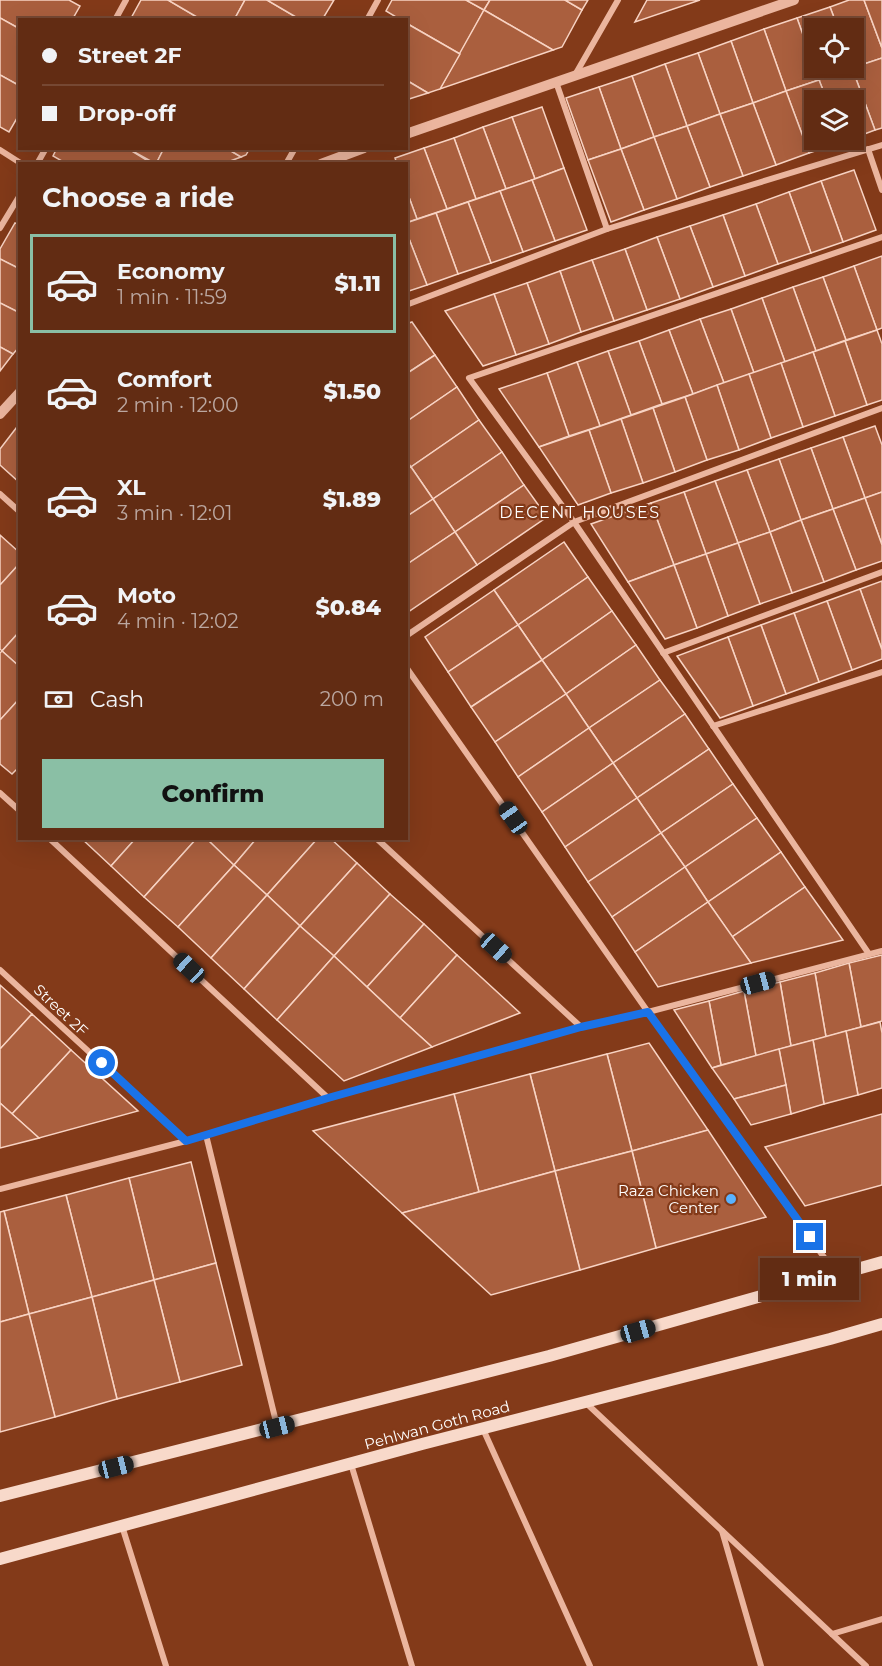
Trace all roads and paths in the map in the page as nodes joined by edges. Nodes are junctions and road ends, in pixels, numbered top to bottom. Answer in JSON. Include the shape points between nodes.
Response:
{"nodes":[{"id":1,"x":126,"y":0,"type":"edge"},
{"id":2,"x":378,"y":0,"type":"edge"},
{"id":3,"x":618,"y":0,"type":"edge"},
{"id":4,"x":794,"y":0,"type":"edge"},
{"id":5,"x":116,"y":18,"type":"edge"},
{"id":6,"x":368,"y":18,"type":"edge"},
{"id":7,"x":574,"y":76,"type":"junction"},
{"id":8,"x":556,"y":82,"type":"junction"},
{"id":9,"x":408,"y":133,"type":"edge"},
{"id":10,"x":882,"y":145,"type":"edge"},
{"id":11,"x":868,"y":149,"type":"junction"},
{"id":12,"x":0,"y":150,"type":"edge"},
{"id":13,"x":359,"y":150,"type":"edge"},
{"id":14,"x":19,"y":162,"type":"edge"},
{"id":15,"x":326,"y":162,"type":"edge"},
{"id":16,"x":882,"y":190,"type":"edge"},
{"id":17,"x":18,"y":198,"type":"edge"},
{"id":18,"x":0,"y":228,"type":"edge"},
{"id":19,"x":607,"y":229,"type":"junction"},
{"id":20,"x":882,"y":237,"type":"edge"},
{"id":21,"x":408,"y":304,"type":"edge"},
{"id":22,"x":18,"y":394,"type":"edge"},
{"id":23,"x":882,"y":408,"type":"edge"},
{"id":24,"x":0,"y":414,"type":"edge"},
{"id":25,"x":0,"y":494,"type":"edge"},
{"id":26,"x":18,"y":510,"type":"edge"},
{"id":27,"x":574,"y":522,"type":"junction"},
{"id":28,"x":882,"y":572,"type":"edge"},
{"id":29,"x":408,"y":635,"type":"edge"},
{"id":30,"x":663,"y":653,"type":"junction"},
{"id":31,"x":408,"y":670,"type":"edge"},
{"id":32,"x":882,"y":672,"type":"edge"},
{"id":33,"x":713,"y":726,"type":"junction"},
{"id":34,"x":0,"y":793,"type":"edge"},
{"id":35,"x":18,"y":809,"type":"edge"},
{"id":36,"x":51,"y":840,"type":"edge"},
{"id":37,"x":378,"y":840,"type":"edge"},
{"id":38,"x":882,"y":951,"type":"edge"},
{"id":39,"x":869,"y":954,"type":"junction"},
{"id":40,"x":0,"y":970,"type":"edge"},
{"id":41,"x":648,"y":1012,"type":"junction"},
{"id":42,"x":581,"y":1027,"type":"junction"},
{"id":43,"x":328,"y":1098,"type":"junction"},
{"id":44,"x":206,"y":1135,"type":"junction"},
{"id":45,"x":186,"y":1141,"type":"junction"},
{"id":46,"x":0,"y":1189,"type":"edge"},
{"id":47,"x":882,"y":1262,"type":"edge"},
{"id":48,"x":837,"y":1275,"type":"junction"},
{"id":49,"x":882,"y":1324,"type":"edge"},
{"id":50,"x":585,"y":1402,"type":"junction"},
{"id":51,"x":277,"y":1427,"type":"junction"},
{"id":52,"x":483,"y":1428,"type":"junction"},
{"id":53,"x":351,"y":1463,"type":"junction"},
{"id":54,"x":0,"y":1496,"type":"edge"},
{"id":55,"x":122,"y":1526,"type":"junction"},
{"id":56,"x":722,"y":1531,"type":"junction"},
{"id":57,"x":0,"y":1559,"type":"edge"},
{"id":58,"x":882,"y":1619,"type":"edge"},
{"id":59,"x":832,"y":1634,"type":"junction"},
{"id":60,"x":166,"y":1666,"type":"edge"},
{"id":61,"x":412,"y":1666,"type":"edge"},
{"id":62,"x":590,"y":1666,"type":"edge"},
{"id":63,"x":761,"y":1666,"type":"edge"},
{"id":64,"x":866,"y":1666,"type":"edge"}],
"edges":[{"from":1,"to":5,"type":"street"},
{"from":2,"to":6,"type":"street"},
{"from":3,"to":7,"type":"street"},
{"from":4,"to":7,"type":"street"},
{"from":7,"to":8,"type":"street"},
{"from":8,"to":9,"type":"street"},
{"from":8,"to":19,"type":"street"},
{"from":10,"to":11,"type":"street"},
{"from":11,"to":16,"type":"street"},
{"from":11,"to":19,"type":"street"},
{"from":12,"to":14,"type":"street"},
{"from":13,"to":15,"type":"street"},
{"from":17,"to":18,"type":"street"},
{"from":19,"to":21,"type":"street"},
{"from":20,"to":27,"type":"street","via":[[469,378]]},
{"from":22,"to":24,"type":"street"},
{"from":23,"to":27,"type":"street"},
{"from":25,"to":26,"type":"street"},
{"from":27,"to":29,"type":"street"},
{"from":27,"to":30,"type":"street"},
{"from":28,"to":30,"type":"street"},
{"from":30,"to":33,"type":"street"},
{"from":31,"to":41,"type":"street"},
{"from":32,"to":33,"type":"street"},
{"from":33,"to":39,"type":"street"},
{"from":34,"to":35,"type":"street"},
{"from":36,"to":43,"type":"street"},
{"from":37,"to":42,"type":"street"},
{"from":38,"to":39,"type":"street"},
{"from":39,"to":41,"type":"street"},
{"from":40,"to":45,"type":"street","name":"Street 2F"},
{"from":41,"to":42,"type":"street"},
{"from":41,"to":48,"type":"street"},
{"from":42,"to":43,"type":"street"},
{"from":43,"to":44,"type":"street"},
{"from":44,"to":45,"type":"street"},
{"from":44,"to":51,"type":"street"},
{"from":45,"to":46,"type":"street"},
{"from":47,"to":48,"type":"main road"},
{"from":48,"to":51,"type":"main road"},
{"from":49,"to":50,"type":"main road","name":"Pehlwan Goth Road"},
{"from":50,"to":52,"type":"main road","name":"Pehlwan Goth Road"},
{"from":50,"to":56,"type":"street"},
{"from":51,"to":54,"type":"main road"},
{"from":52,"to":53,"type":"main road","name":"Pehlwan Goth Road"},
{"from":52,"to":62,"type":"street"},
{"from":53,"to":55,"type":"main road","name":"Pehlwan Goth Road"},
{"from":53,"to":61,"type":"street"},
{"from":55,"to":57,"type":"main road","name":"Pehlwan Goth Road"},
{"from":55,"to":60,"type":"street"},
{"from":56,"to":59,"type":"street"},
{"from":56,"to":63,"type":"street"},
{"from":58,"to":59,"type":"street"},
{"from":59,"to":64,"type":"street"}]}
